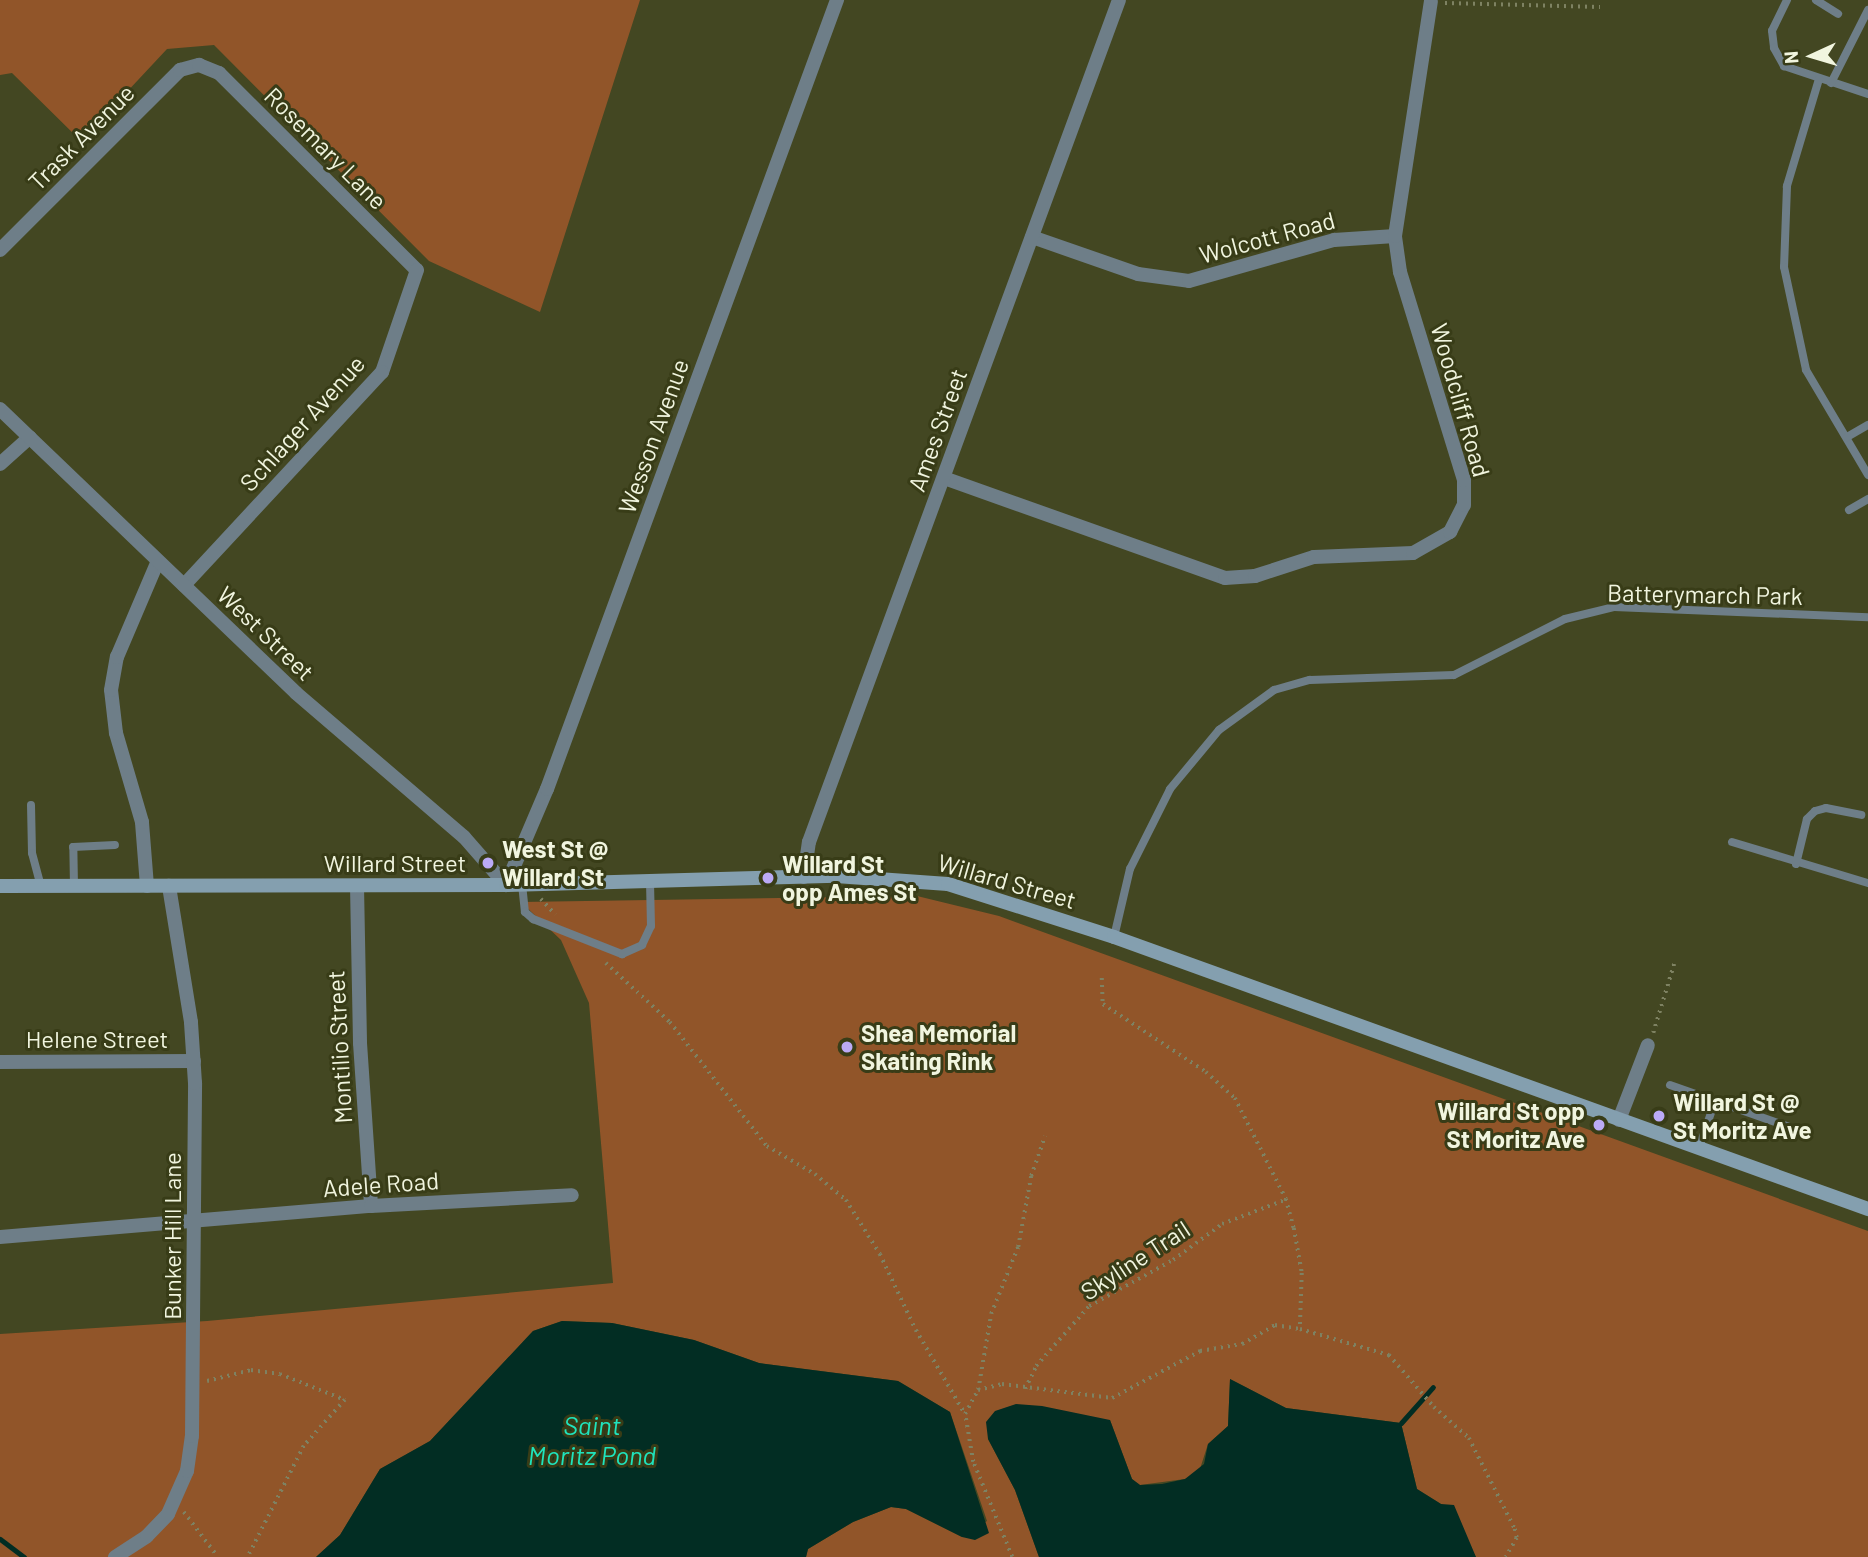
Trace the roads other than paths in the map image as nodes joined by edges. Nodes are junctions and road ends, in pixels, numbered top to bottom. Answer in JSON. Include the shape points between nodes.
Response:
{"nodes":[{"id":1,"x":837,"y":0,"type":"edge"},
{"id":2,"x":1119,"y":0,"type":"edge"},
{"id":3,"x":1787,"y":0,"type":"edge"},
{"id":4,"x":1816,"y":0,"type":"edge"},
{"id":5,"x":1431,"y":2,"type":"road end"},
{"id":6,"x":1868,"y":10,"type":"edge"},
{"id":7,"x":1838,"y":14,"type":"dead end"},
{"id":8,"x":199,"y":65,"type":"joint"},
{"id":9,"x":1819,"y":79,"type":"junction"},
{"id":10,"x":1831,"y":83,"type":"junction"},
{"id":11,"x":1868,"y":94,"type":"edge"},
{"id":12,"x":1395,"y":236,"type":"junction"},
{"id":13,"x":1032,"y":237,"type":"junction"},
{"id":14,"x":0,"y":250,"type":"edge"},
{"id":15,"x":416,"y":270,"type":"joint"},
{"id":16,"x":2,"y":415,"type":"edge"},
{"id":17,"x":1868,"y":425,"type":"edge"},
{"id":18,"x":30,"y":437,"type":"junction"},
{"id":19,"x":1847,"y":437,"type":"junction"},
{"id":20,"x":0,"y":464,"type":"edge"},
{"id":21,"x":1868,"y":475,"type":"edge"},
{"id":22,"x":944,"y":478,"type":"junction"},
{"id":23,"x":1868,"y":499,"type":"edge"},
{"id":24,"x":1849,"y":510,"type":"dead end"},
{"id":25,"x":159,"y":561,"type":"junction"},
{"id":26,"x":184,"y":585,"type":"junction"},
{"id":27,"x":1868,"y":617,"type":"edge"},
{"id":28,"x":31,"y":805,"type":"dead end"},
{"id":29,"x":1861,"y":815,"type":"dead end"},
{"id":30,"x":1732,"y":842,"type":"dead end"},
{"id":31,"x":115,"y":845,"type":"dead end"},
{"id":32,"x":1796,"y":864,"type":"junction"},
{"id":33,"x":804,"y":877,"type":"junction"},
{"id":34,"x":650,"y":881,"type":"junction"},
{"id":35,"x":1868,"y":883,"type":"edge"},
{"id":36,"x":525,"y":884,"type":"junction"},
{"id":37,"x":506,"y":885,"type":"junction"},
{"id":38,"x":0,"y":886,"type":"edge"},
{"id":39,"x":41,"y":886,"type":"junction"},
{"id":40,"x":74,"y":886,"type":"junction"},
{"id":41,"x":147,"y":886,"type":"junction"},
{"id":42,"x":169,"y":886,"type":"junction"},
{"id":43,"x":356,"y":886,"type":"junction"},
{"id":44,"x":1114,"y":937,"type":"junction"},
{"id":45,"x":1648,"y":1045,"type":"road end"},
{"id":46,"x":194,"y":1061,"type":"junction"},
{"id":47,"x":0,"y":1062,"type":"edge"},
{"id":48,"x":1670,"y":1085,"type":"dead end"},
{"id":49,"x":1715,"y":1101,"type":"junction"},
{"id":50,"x":1619,"y":1120,"type":"junction"},
{"id":51,"x":1789,"y":1127,"type":"dead end"},
{"id":52,"x":1699,"y":1148,"type":"junction"},
{"id":53,"x":572,"y":1195,"type":"dead end"},
{"id":54,"x":371,"y":1206,"type":"junction"},
{"id":55,"x":1868,"y":1209,"type":"edge"},
{"id":56,"x":195,"y":1222,"type":"junction"},
{"id":57,"x":0,"y":1237,"type":"edge"},
{"id":58,"x":115,"y":1557,"type":"edge"}],
"edges":[{"from":1,"to":37,"type":"street","name":"Wesson Avenue","via":[[552,776]]},
{"from":2,"to":13,"type":"street","name":"Ames Street"},
{"from":3,"to":9,"type":"lane","via":[[1774,24],[1775,52],[1788,69]]},
{"from":4,"to":7,"type":"lane"},
{"from":5,"to":12,"type":"street","name":"Woodcliff Road"},
{"from":6,"to":10,"type":"lane"},
{"from":8,"to":14,"type":"street","name":"Trask Avenue","via":[[180,70]]},
{"from":8,"to":15,"type":"street","name":"Rosemary Lane","via":[[219,74]]},
{"from":9,"to":10,"type":"lane"},
{"from":9,"to":19,"type":"lane","via":[[1787,186],[1783,257],[1793,326],[1806,370]]},
{"from":10,"to":11,"type":"lane"},
{"from":12,"to":13,"type":"street","name":"Wolcott Road","via":[[1334,240],[1189,281],[1138,274]]},
{"from":12,"to":22,"type":"street","name":"Woodcliff Road","via":[[1400,272],[1465,488],[1456,524],[1433,545],[1403,555],[1314,557],[1255,576],[1225,578]]},
{"from":13,"to":22,"type":"street","name":"Ames Street"},
{"from":15,"to":26,"type":"street","name":"Schlager Avenue","via":[[383,372]]},
{"from":16,"to":18,"type":"street","name":"West Street"},
{"from":17,"to":19,"type":"lane"},
{"from":18,"to":20,"type":"street"},
{"from":18,"to":25,"type":"street","name":"West Street"},
{"from":19,"to":21,"type":"lane"},
{"from":22,"to":33,"type":"street","name":"Ames Street","via":[[809,842]]},
{"from":23,"to":24,"type":"lane"},
{"from":25,"to":26,"type":"street","name":"West Street"},
{"from":25,"to":41,"type":"street","via":[[117,657],[111,690],[116,733],[142,822]]},
{"from":26,"to":37,"type":"street","name":"West Street","via":[[296,693],[452,826]]},
{"from":27,"to":44,"type":"lane","name":"Batterymarch Park","via":[[1615,607],[1565,619],[1454,675],[1310,680],[1274,690],[1219,730],[1170,789],[1130,869]]},
{"from":28,"to":39,"type":"lane","via":[[33,853]]},
{"from":29,"to":32,"type":"lane","via":[[1826,808],[1815,811],[1807,819]]},
{"from":30,"to":32,"type":"lane"},
{"from":31,"to":40,"type":"lane","via":[[73,847]]},
{"from":32,"to":35,"type":"lane"},
{"from":33,"to":34,"type":"main road","name":"Willard Street"},
{"from":33,"to":44,"type":"main road","name":"Willard Street","via":[[891,877],[948,884]]},
{"from":34,"to":36,"type":"main road","name":"Willard Street"},
{"from":34,"to":36,"type":"lane","via":[[651,926],[642,946],[622,954],[533,919],[525,912]]},
{"from":36,"to":37,"type":"main road","name":"Willard Street"},
{"from":37,"to":43,"type":"main road","name":"Willard Street"},
{"from":38,"to":39,"type":"main road","name":"Willard Street"},
{"from":39,"to":40,"type":"main road","name":"Willard Street"},
{"from":40,"to":41,"type":"main road","name":"Willard Street"},
{"from":41,"to":42,"type":"main road","name":"Willard Street"},
{"from":42,"to":43,"type":"main road","name":"Willard Street"},
{"from":42,"to":46,"type":"street","name":"Bunker Hill Lane"},
{"from":43,"to":54,"type":"street","name":"Montilio Street"},
{"from":44,"to":50,"type":"main road","name":"Willard Street"},
{"from":45,"to":50,"type":"street"},
{"from":46,"to":47,"type":"street","name":"Helene Street"},
{"from":46,"to":56,"type":"street","name":"Bunker Hill Lane"},
{"from":48,"to":49,"type":"lane"},
{"from":49,"to":51,"type":"lane"},
{"from":49,"to":52,"type":"lane"},
{"from":50,"to":52,"type":"main road","name":"Willard Street"},
{"from":52,"to":55,"type":"main road","name":"Willard Street"},
{"from":53,"to":54,"type":"street","name":"Adele Road"},
{"from":54,"to":56,"type":"street","name":"Adele Road"},
{"from":56,"to":57,"type":"street","name":"Adele Road"},
{"from":56,"to":58,"type":"street","name":"Bunker Hill Lane","via":[[190,1454],[175,1503],[154,1530]]}]}
